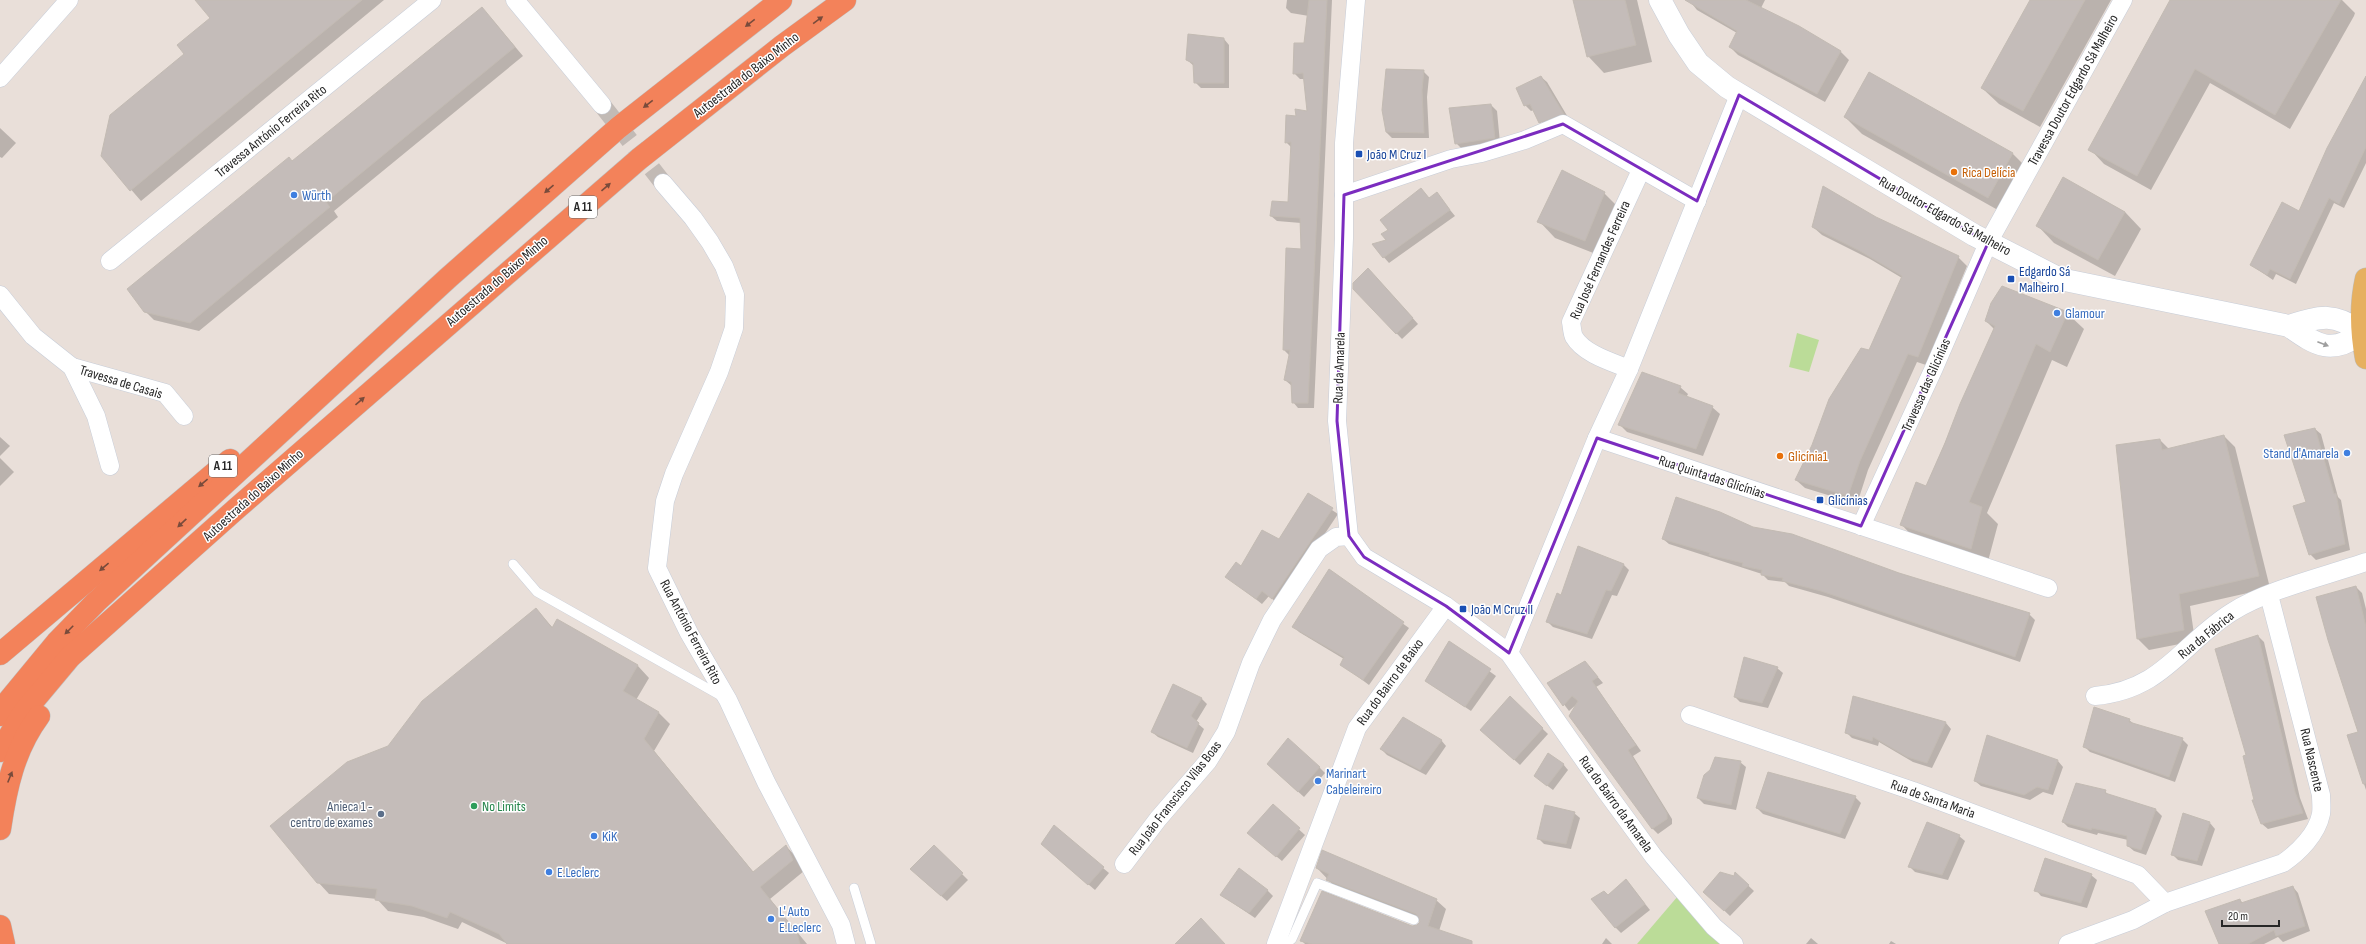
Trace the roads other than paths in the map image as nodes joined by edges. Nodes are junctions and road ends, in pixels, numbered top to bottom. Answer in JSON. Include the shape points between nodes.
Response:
{"nodes":[{"id":1,"x":69,"y":0,"type":"edge"},
{"id":2,"x":432,"y":0,"type":"edge"},
{"id":3,"x":515,"y":0,"type":"edge"},
{"id":4,"x":781,"y":0,"type":"edge"},
{"id":5,"x":845,"y":0,"type":"edge"},
{"id":6,"x":1356,"y":0,"type":"edge"},
{"id":7,"x":1660,"y":0,"type":"edge"},
{"id":8,"x":2123,"y":0,"type":"edge"},
{"id":9,"x":0,"y":78,"type":"edge"},
{"id":10,"x":1739,"y":95,"type":"junction"},
{"id":11,"x":602,"y":105,"type":"tunnel mouth"},
{"id":12,"x":1641,"y":170,"type":"junction"},
{"id":13,"x":663,"y":183,"type":"tunnel mouth"},
{"id":14,"x":1344,"y":195,"type":"junction"},
{"id":15,"x":1697,"y":201,"type":"junction"},
{"id":16,"x":1988,"y":243,"type":"junction"},
{"id":17,"x":110,"y":261,"type":"dead end"},
{"id":18,"x":448,"y":278,"type":"junction"},
{"id":19,"x":2366,"y":279,"type":"edge"},
{"id":20,"x":0,"y":295,"type":"edge"},
{"id":21,"x":2289,"y":326,"type":"junction"},
{"id":22,"x":2362,"y":333,"type":"junction"},
{"id":23,"x":2366,"y":358,"type":"edge"},
{"id":24,"x":72,"y":367,"type":"junction"},
{"id":25,"x":1629,"y":369,"type":"junction"},
{"id":26,"x":184,"y":416,"type":"dead end"},
{"id":27,"x":1597,"y":438,"type":"junction"},
{"id":28,"x":110,"y":466,"type":"dead end"},
{"id":29,"x":1861,"y":526,"type":"junction"},
{"id":30,"x":1349,"y":536,"type":"junction"},
{"id":31,"x":2366,"y":562,"type":"edge"},
{"id":32,"x":513,"y":564,"type":"dead end"},
{"id":33,"x":161,"y":578,"type":"junction"},
{"id":34,"x":2048,"y":588,"type":"dead end"},
{"id":35,"x":2269,"y":595,"type":"junction"},
{"id":36,"x":1446,"y":606,"type":"junction"},
{"id":37,"x":1509,"y":653,"type":"junction"},
{"id":38,"x":0,"y":654,"type":"edge"},
{"id":39,"x":2095,"y":696,"type":"dead end"},
{"id":40,"x":728,"y":700,"type":"junction"},
{"id":41,"x":0,"y":715,"type":"edge"},
{"id":42,"x":1690,"y":715,"type":"dead end"},
{"id":43,"x":0,"y":751,"type":"edge"},
{"id":44,"x":0,"y":829,"type":"edge"},
{"id":45,"x":1124,"y":864,"type":"dead end"},
{"id":46,"x":854,"y":888,"type":"dead end"},
{"id":47,"x":2165,"y":903,"type":"junction"},
{"id":48,"x":1414,"y":920,"type":"dead end"},
{"id":49,"x":0,"y":926,"type":"edge"},
{"id":50,"x":4,"y":944,"type":"edge"},
{"id":51,"x":846,"y":944,"type":"edge"},
{"id":52,"x":871,"y":944,"type":"edge"},
{"id":53,"x":1276,"y":944,"type":"edge"},
{"id":54,"x":1286,"y":944,"type":"edge"},
{"id":55,"x":1734,"y":944,"type":"edge"},
{"id":56,"x":2068,"y":944,"type":"edge"}],
"edges":[{"from":1,"to":9,"type":"street"},
{"from":2,"to":17,"type":"street","name":"Travessa António Ferreira Rito"},
{"from":3,"to":11,"type":"street"},
{"from":4,"to":18,"type":"highway","number":"A 11","one_way":true,"via":[[618,128]]},
{"from":33,"to":5,"type":"highway","name":"Autoestrada do Baixo Minho","number":"A 11","one_way":true,"via":[[236,509],[639,159],[782,46]]},
{"from":6,"to":14,"type":"street","name":"Rua da Amarela","via":[[1344,143]]},
{"from":7,"to":10,"type":"street","name":"Rua Doutor Edgardo Sá Malheiro","via":[[1698,63]]},
{"from":8,"to":16,"type":"street","name":"Travessa Doutor Edgardo Sá Malheiro"},
{"from":10,"to":15,"type":"street"},
{"from":10,"to":16,"type":"street","name":"Rua Doutor Edgardo Sá Malheiro"},
{"from":12,"to":14,"type":"street","via":[[1563,124],[1525,140],[1451,159]]},
{"from":12,"to":15,"type":"street"},
{"from":12,"to":25,"type":"street","name":"Rua José Fernandes Ferreira","via":[[1571,322],[1573,336],[1579,343],[1588,350]]},
{"from":13,"to":40,"type":"street","name":"Rua António Ferreira Rito","via":[[710,242],[724,266],[734,295],[734,328],[719,372],[674,474],[665,501],[656,568],[689,633]]},
{"from":14,"to":30,"type":"street","name":"Rua da Amarela","via":[[1337,421]]},
{"from":15,"to":25,"type":"street"},
{"from":16,"to":21,"type":"street","name":"Rua Doutor Edgardo Sá Malheiro","via":[[2060,278]]},
{"from":16,"to":29,"type":"street","name":"Travessa das Glicínias"},
{"from":18,"to":38,"type":"highway","number":"A 11","one_way":true},
{"from":18,"to":41,"type":"highway","one_way":true,"via":[[96,602],[57,642],[5,705]]},
{"from":19,"to":22,"type":"main road","via":[[2362,298]]},
{"from":20,"to":24,"type":"street","name":"Travessa de Casais","via":[[33,336]]},
{"from":21,"to":22,"type":"street","name":"Rua Doutor Edgardo Sá Malheiro","via":[[2316,318],[2329,318],[2347,322]]},
{"from":21,"to":22,"type":"street","name":"Rua Doutor Edgardo Sá Malheiro","one_way":true,"via":[[2305,337],[2332,348],[2350,342]]},
{"from":22,"to":23,"type":"main road"},
{"from":24,"to":26,"type":"street","name":"Travessa de Casais","via":[[166,393]]},
{"from":24,"to":28,"type":"street","name":"Travessa de Casais","via":[[96,416]]},
{"from":25,"to":27,"type":"street"},
{"from":27,"to":29,"type":"street","name":"Rua Quinta das Glicínias"},
{"from":27,"to":37,"type":"street"},
{"from":29,"to":34,"type":"street","name":"Rua Quinta das Glicínias"},
{"from":30,"to":36,"type":"street","name":"Rua da Amarela","via":[[1364,557]]},
{"from":30,"to":45,"type":"street","name":"Rua João Franscisco Vilas Boas","via":[[1336,537],[1319,549],[1272,620],[1251,663],[1226,732],[1215,750]]},
{"from":31,"to":35,"type":"street","name":"Rua da Fábrica"},
{"from":32,"to":40,"type":"lane","via":[[537,592]]},
{"from":33,"to":43,"type":"highway","number":"A 11","via":[[70,657],[24,712]]},
{"from":44,"to":33,"type":"highway","one_way":true,"via":[[6,787],[28,731],[76,665]]},
{"from":35,"to":39,"type":"street","name":"Rua da Fábrica","via":[[2232,612],[2154,677],[2130,690]]},
{"from":35,"to":47,"type":"street","name":"Rua Nascente","via":[[2321,795],[2321,814],[2298,853],[2282,863]]},
{"from":36,"to":37,"type":"street","name":"Rua da Amarela"},
{"from":36,"to":53,"type":"street","name":"Rua do Bairro de Baixo","via":[[1357,728]]},
{"from":37,"to":55,"type":"street","name":"Rua do Bairro da Amarela","via":[[1654,857],[1714,927]]},
{"from":40,"to":51,"type":"street","name":"Rua António Ferreira Rito","via":[[766,782],[841,925]]},
{"from":42,"to":47,"type":"street","name":"Rua de Santa Maria","via":[[1913,791],[2138,875]]},
{"from":46,"to":52,"type":"lane"},
{"from":47,"to":56,"type":"street","name":"Rua Nascente","via":[[2133,920]]},
{"from":48,"to":54,"type":"lane","via":[[1317,883],[1292,939]]},
{"from":49,"to":50,"type":"highway"}]}
